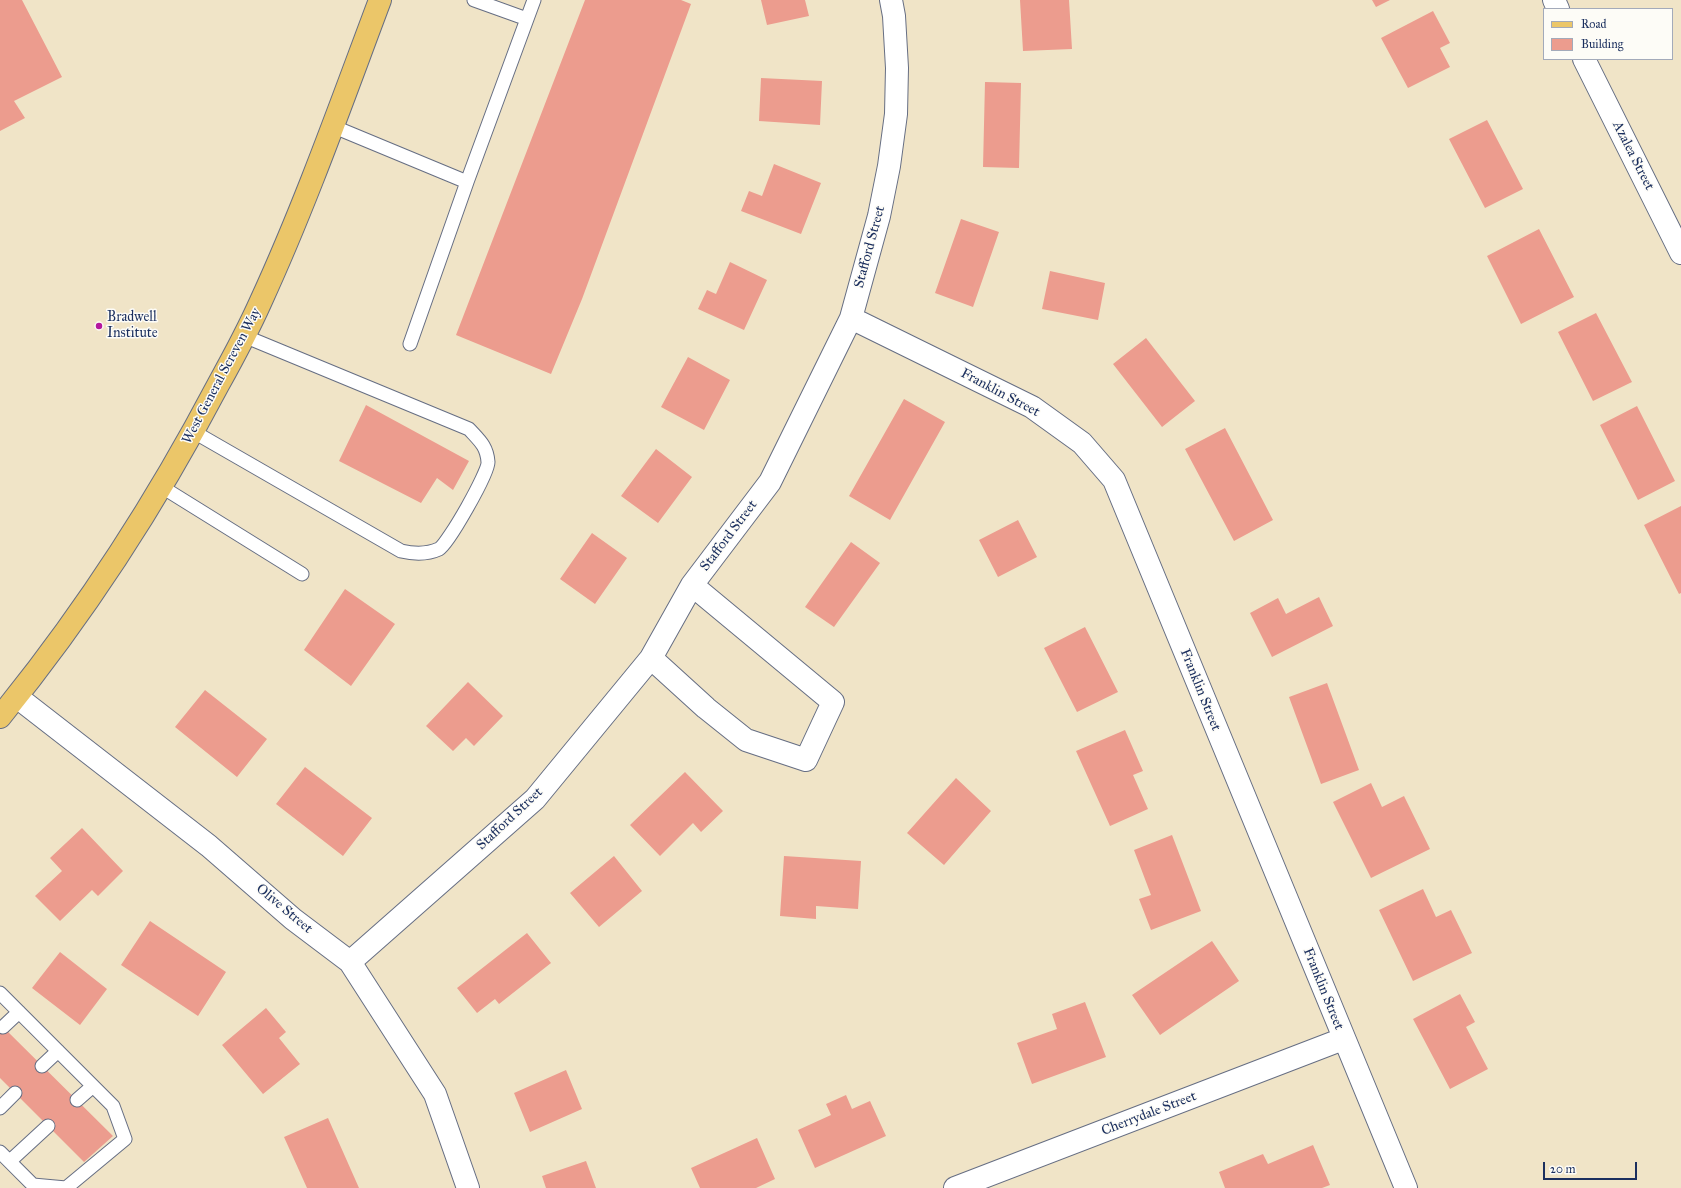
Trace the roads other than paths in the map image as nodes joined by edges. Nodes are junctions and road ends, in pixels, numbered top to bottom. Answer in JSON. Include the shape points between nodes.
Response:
{"nodes":[{"id":1,"x":380,"y":0,"type":"edge"},
{"id":2,"x":474,"y":0,"type":"edge"},
{"id":3,"x":534,"y":0,"type":"edge"},
{"id":4,"x":891,"y":0,"type":"edge"},
{"id":5,"x":527,"y":20,"type":"junction"},
{"id":6,"x":1584,"y":60,"type":"edge"},
{"id":7,"x":332,"y":126,"type":"junction"},
{"id":8,"x":468,"y":182,"type":"junction"},
{"id":9,"x":1681,"y":253,"type":"edge"},
{"id":10,"x":851,"y":318,"type":"junction"},
{"id":11,"x":244,"y":336,"type":"junction"},
{"id":12,"x":410,"y":344,"type":"dead end"},
{"id":13,"x":194,"y":432,"type":"junction"},
{"id":14,"x":162,"y":487,"type":"junction"},
{"id":15,"x":302,"y":574,"type":"dead end"},
{"id":16,"x":692,"y":585,"type":"junction"},
{"id":17,"x":651,"y":658,"type":"junction"},
{"id":18,"x":17,"y":697,"type":"junction"},
{"id":19,"x":0,"y":717,"type":"edge"},
{"id":20,"x":350,"y":962,"type":"junction"},
{"id":21,"x":0,"y":993,"type":"edge"},
{"id":22,"x":19,"y":1012,"type":"junction"},
{"id":23,"x":3,"y":1027,"type":"dead end"},
{"id":24,"x":1343,"y":1039,"type":"junction"},
{"id":25,"x":58,"y":1051,"type":"junction"},
{"id":26,"x":42,"y":1066,"type":"dead end"},
{"id":27,"x":93,"y":1086,"type":"junction"},
{"id":28,"x":16,"y":1093,"type":"dead end"},
{"id":29,"x":77,"y":1100,"type":"dead end"},
{"id":30,"x":0,"y":1108,"type":"edge"},
{"id":31,"x":48,"y":1126,"type":"dead end"},
{"id":32,"x":0,"y":1152,"type":"edge"},
{"id":33,"x":10,"y":1162,"type":"junction"},
{"id":34,"x":468,"y":1188,"type":"edge"},
{"id":35,"x":955,"y":1188,"type":"edge"},
{"id":36,"x":1406,"y":1188,"type":"edge"}],
"edges":[{"from":1,"to":7,"type":"main road","name":"West General Screven Way"},
{"from":2,"to":5,"type":"lane"},
{"from":3,"to":5,"type":"lane"},
{"from":4,"to":10,"type":"street","name":"Stafford Street","via":[[897,68],[896,114],[890,166]]},
{"from":5,"to":8,"type":"lane"},
{"from":6,"to":9,"type":"street","name":"Azalea Street"},
{"from":7,"to":8,"type":"lane"},
{"from":7,"to":11,"type":"main road","name":"West General Screven Way","via":[[287,242]]},
{"from":8,"to":12,"type":"lane"},
{"from":10,"to":16,"type":"street","name":"Stafford Street","via":[[770,482]]},
{"from":10,"to":24,"type":"street","name":"Franklin Street","via":[[1032,407],[1082,443],[1114,480]]},
{"from":11,"to":13,"type":"main road","name":"West General Screven Way"},
{"from":11,"to":13,"type":"lane","via":[[469,429],[484,444],[488,464],[465,514],[440,548],[419,554],[401,551]]},
{"from":13,"to":14,"type":"main road","name":"West General Screven Way"},
{"from":14,"to":15,"type":"lane"},
{"from":14,"to":18,"type":"main road","name":"West General Screven Way","via":[[78,615]]},
{"from":16,"to":17,"type":"street","name":"Stafford Street"},
{"from":16,"to":17,"type":"street","via":[[833,702],[806,760],[746,740]]},
{"from":17,"to":20,"type":"street","name":"Stafford Street","via":[[535,798]]},
{"from":18,"to":19,"type":"main road","name":"West General Screven Way"},
{"from":18,"to":20,"type":"street","name":"Olive Street","via":[[209,846],[293,918]]},
{"from":20,"to":34,"type":"street","name":"Olive Street","via":[[435,1094]]},
{"from":21,"to":22,"type":"lane"},
{"from":22,"to":23,"type":"lane"},
{"from":22,"to":25,"type":"lane"},
{"from":24,"to":35,"type":"street","name":"Cherrydale Street"},
{"from":24,"to":36,"type":"street","name":"Franklin Street"},
{"from":25,"to":26,"type":"lane"},
{"from":25,"to":27,"type":"lane"},
{"from":27,"to":29,"type":"lane"},
{"from":27,"to":33,"type":"lane","via":[[113,1106],[125,1139],[66,1188],[33,1186]]},
{"from":28,"to":30,"type":"lane"},
{"from":31,"to":33,"type":"lane"},
{"from":32,"to":33,"type":"lane"}]}
